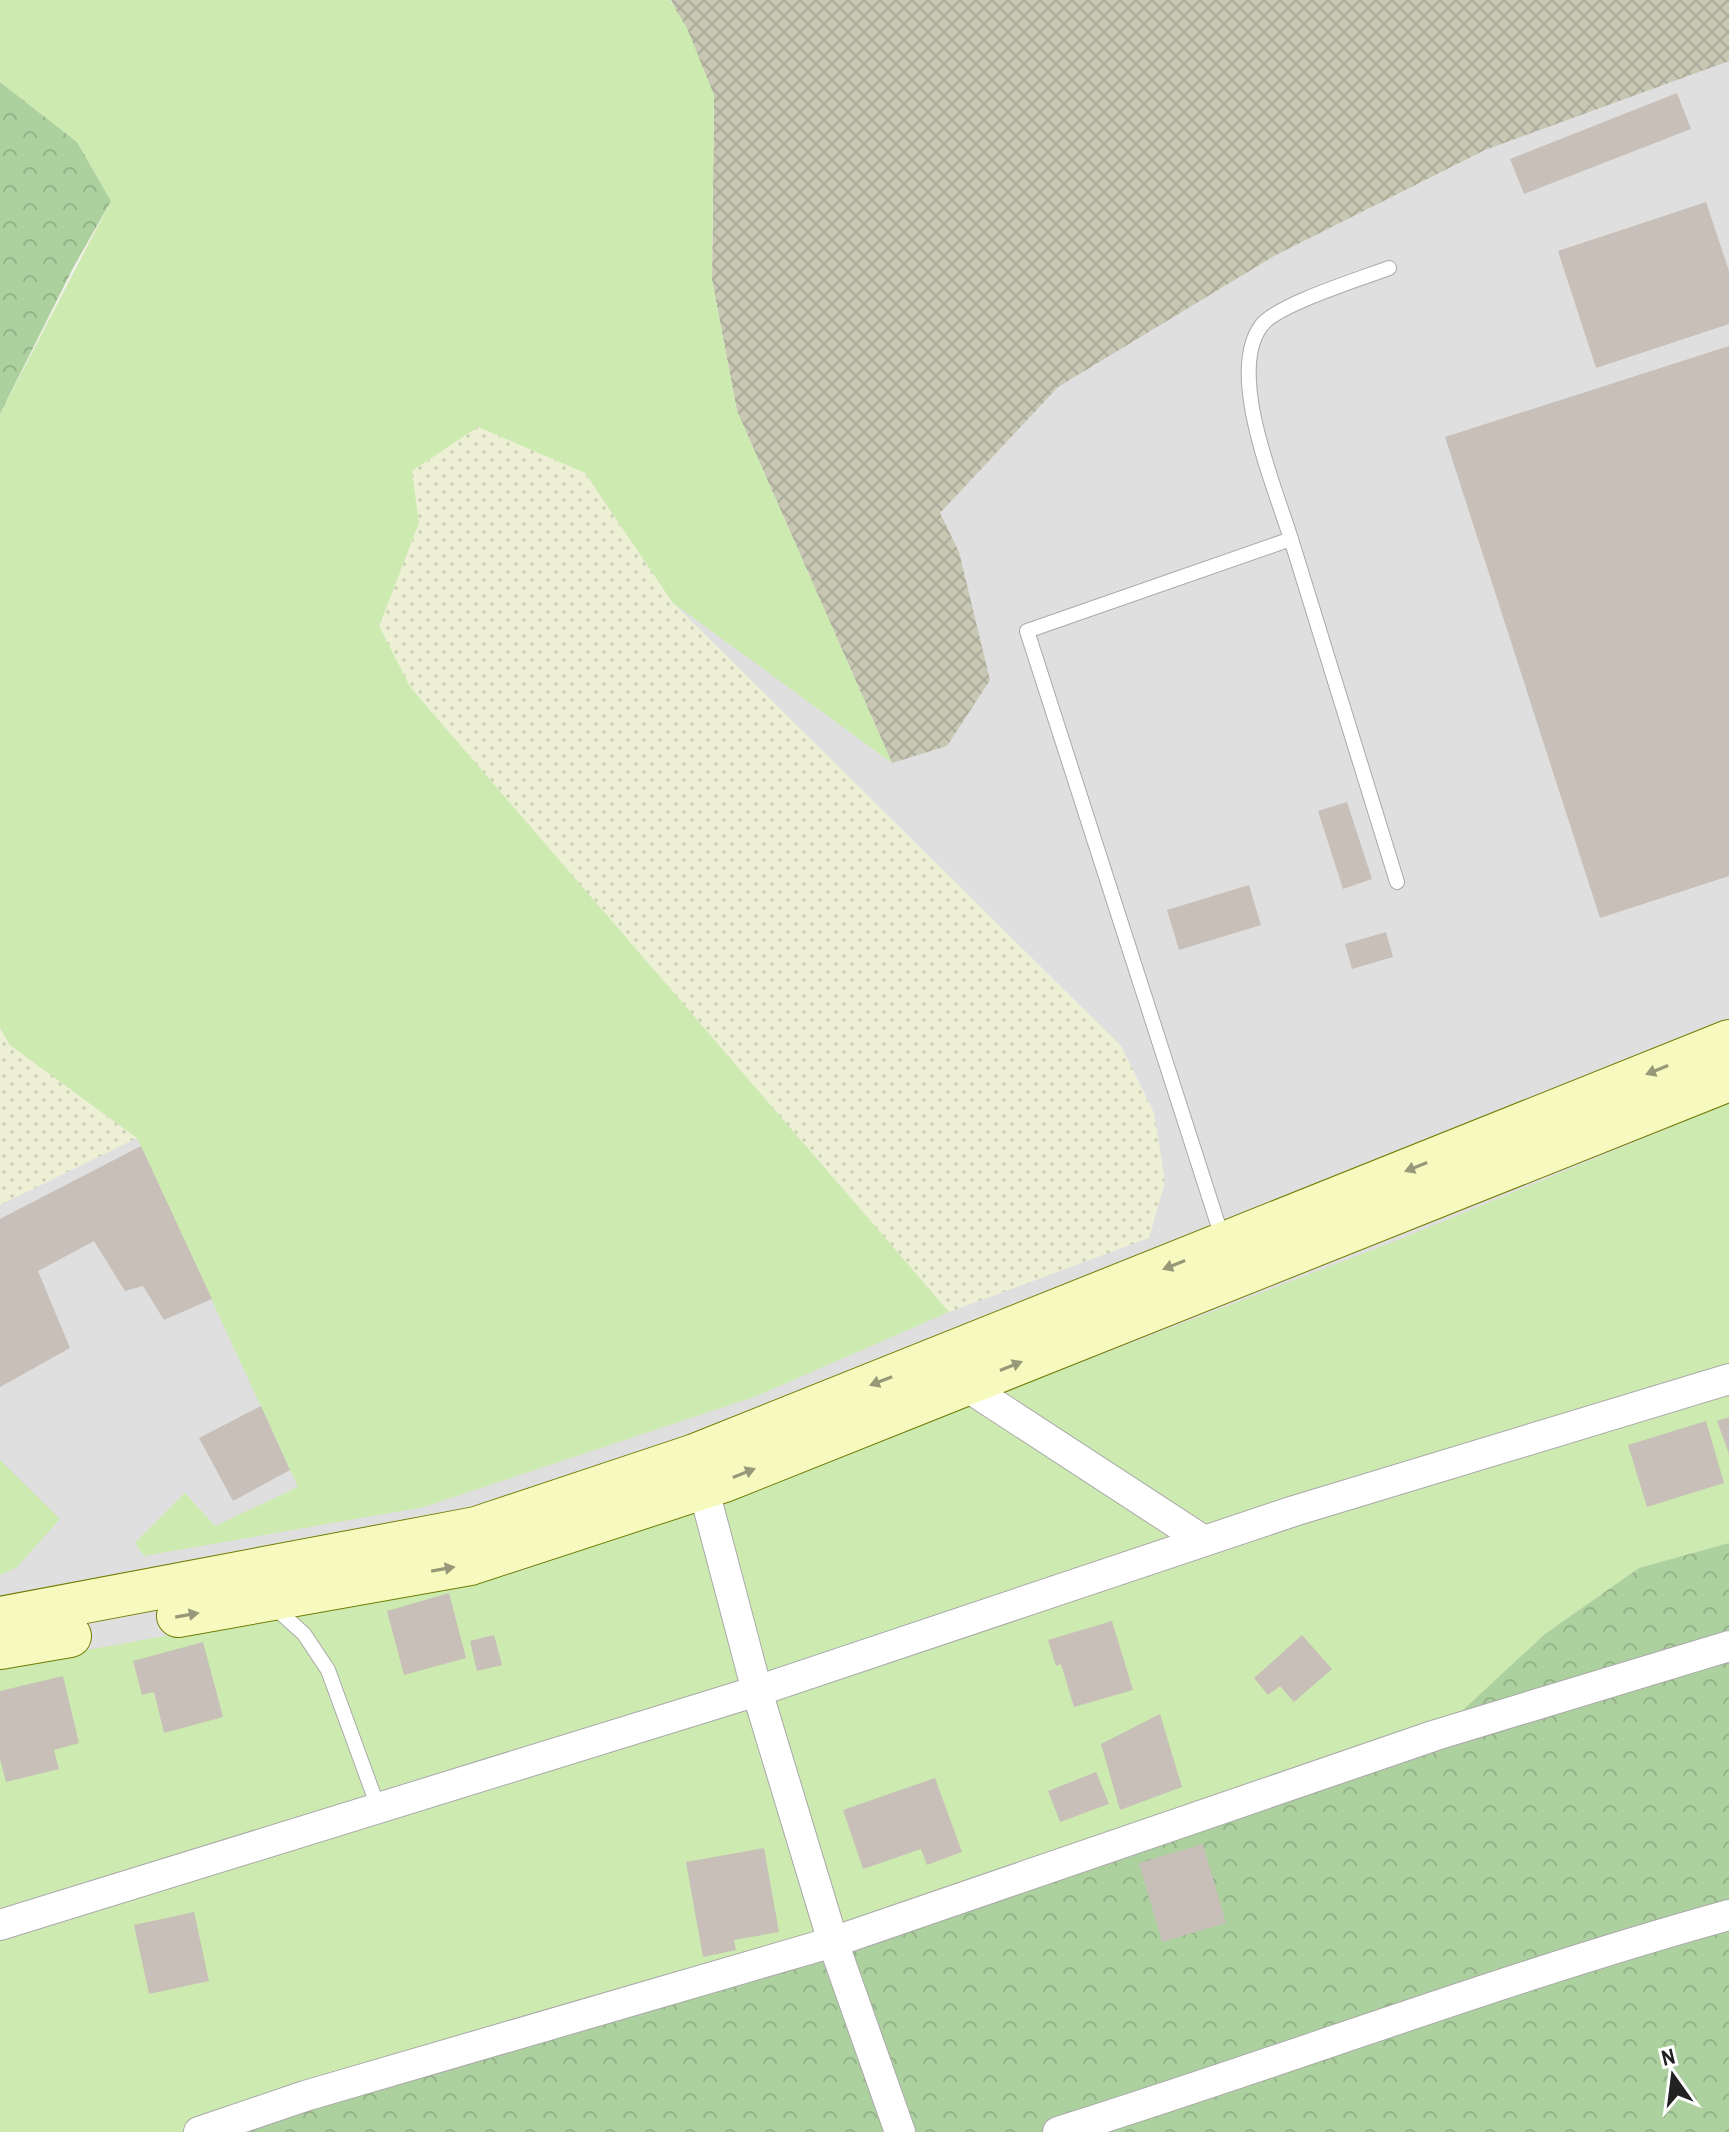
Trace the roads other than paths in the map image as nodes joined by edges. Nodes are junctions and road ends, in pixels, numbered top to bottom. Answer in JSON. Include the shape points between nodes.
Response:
{"nodes":[{"id":1,"x":1389,"y":268,"type":"dead end"},
{"id":2,"x":1291,"y":539,"type":"junction"},
{"id":3,"x":1397,"y":882,"type":"dead end"},
{"id":4,"x":1729,"y":1041,"type":"edge"},
{"id":5,"x":1729,"y":1080,"type":"edge"},
{"id":6,"x":1225,"y":1244,"type":"junction"},
{"id":7,"x":931,"y":1362,"type":"junction"},
{"id":8,"x":1729,"y":1379,"type":"edge"},
{"id":9,"x":965,"y":1385,"type":"junction"},
{"id":10,"x":699,"y":1471,"type":"junction"},
{"id":11,"x":1204,"y":1541,"type":"junction"},
{"id":12,"x":252,"y":1588,"type":"junction"},
{"id":13,"x":0,"y":1618,"type":"edge"},
{"id":14,"x":1729,"y":1646,"type":"edge"},
{"id":15,"x":0,"y":1648,"type":"edge"},
{"id":16,"x":757,"y":1691,"type":"junction"},
{"id":17,"x":378,"y":1807,"type":"junction"},
{"id":18,"x":1729,"y":1915,"type":"edge"},
{"id":19,"x":0,"y":1925,"type":"edge"},
{"id":20,"x":833,"y":1942,"type":"junction"},
{"id":21,"x":199,"y":2132,"type":"edge"},
{"id":22,"x":900,"y":2132,"type":"edge"},
{"id":23,"x":1058,"y":2132,"type":"edge"}],
"edges":[{"from":1,"to":2,"type":"lane","via":[[1308,298],[1262,324],[1248,354],[1261,443]]},
{"from":2,"to":3,"type":"lane"},
{"from":2,"to":6,"type":"lane","via":[[1027,631]]},
{"from":4,"to":6,"type":"main road","one_way":true},
{"from":9,"to":5,"type":"main road","one_way":true},
{"from":6,"to":7,"type":"main road","one_way":true},
{"from":7,"to":9,"type":"street"},
{"from":7,"to":10,"type":"main road","one_way":true},
{"from":8,"to":11,"type":"street"},
{"from":10,"to":9,"type":"main road","one_way":true},
{"from":9,"to":11,"type":"street"},
{"from":10,"to":12,"type":"main road"},
{"from":10,"to":16,"type":"street"},
{"from":11,"to":16,"type":"street"},
{"from":12,"to":13,"type":"main road"},
{"from":15,"to":12,"type":"main road","one_way":true},
{"from":12,"to":17,"type":"lane","via":[[304,1634],[328,1670]]},
{"from":14,"to":20,"type":"street","via":[[1436,1735]]},
{"from":16,"to":17,"type":"street"},
{"from":16,"to":20,"type":"street"},
{"from":17,"to":19,"type":"street"},
{"from":18,"to":23,"type":"street","via":[[1606,1949]]},
{"from":20,"to":21,"type":"street","via":[[305,2096]]},
{"from":20,"to":22,"type":"street"}]}
